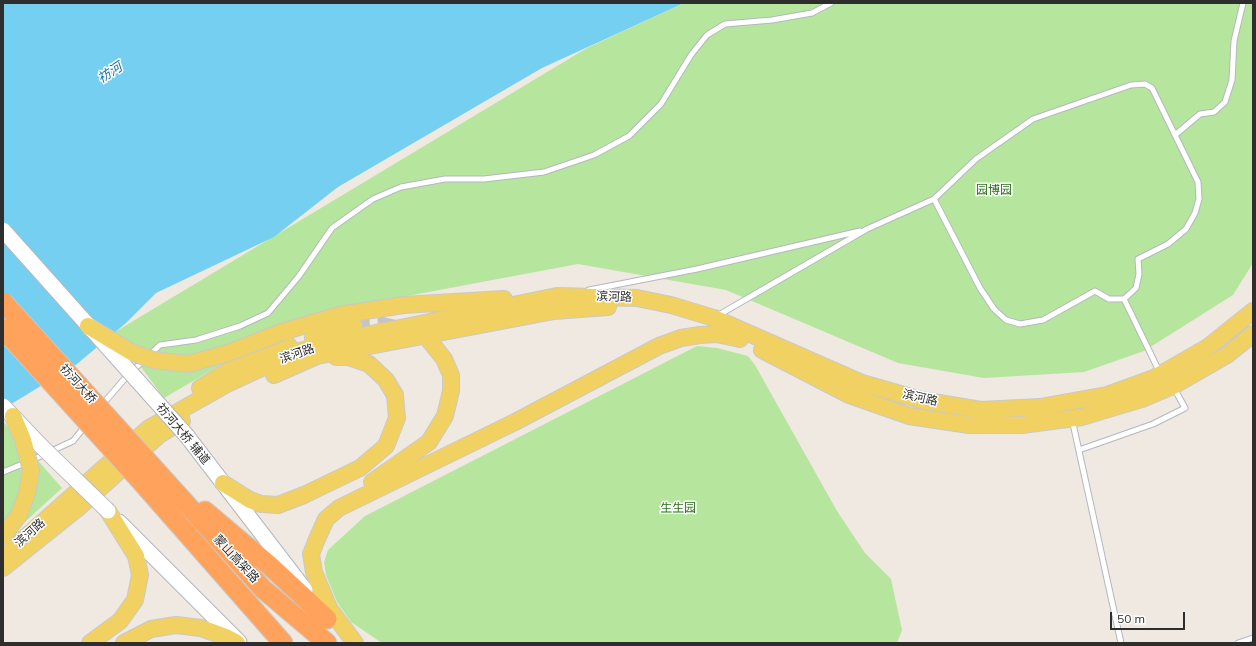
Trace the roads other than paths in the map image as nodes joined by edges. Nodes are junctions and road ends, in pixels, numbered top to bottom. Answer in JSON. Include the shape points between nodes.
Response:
{"nodes":[{"id":1,"x":831,"y":3,"type":"edge"},
{"id":2,"x":1243,"y":3,"type":"edge"},
{"id":3,"x":1175,"y":135,"type":"junction"},
{"id":4,"x":934,"y":199,"type":"junction"},
{"id":5,"x":867,"y":229,"type":"junction"},
{"id":6,"x":3,"y":230,"type":"edge"},
{"id":7,"x":558,"y":296,"type":"junction"},
{"id":8,"x":1124,"y":299,"type":"junction"},
{"id":9,"x":3,"y":302,"type":"edge"},
{"id":10,"x":1253,"y":311,"type":"edge"},
{"id":11,"x":714,"y":318,"type":"junction"},
{"id":12,"x":88,"y":326,"type":"junction"},
{"id":13,"x":354,"y":326,"type":"tunnel mouth"},
{"id":14,"x":3,"y":329,"type":"edge"},
{"id":15,"x":1253,"y":334,"type":"edge"},
{"id":16,"x":740,"y":339,"type":"junction"},
{"id":17,"x":429,"y":340,"type":"dead end"},
{"id":18,"x":317,"y":356,"type":"junction"},
{"id":19,"x":1160,"y":374,"type":"junction"},
{"id":20,"x":1173,"y":386,"type":"junction"},
{"id":21,"x":8,"y":411,"type":"edge"},
{"id":22,"x":97,"y":411,"type":"dead end"},
{"id":23,"x":92,"y":417,"type":"dead end"},
{"id":24,"x":1072,"y":418,"type":"junction"},
{"id":25,"x":125,"y":448,"type":"junction"},
{"id":26,"x":1079,"y":450,"type":"junction"},
{"id":27,"x":152,"y":466,"type":"junction"},
{"id":28,"x":3,"y":472,"type":"edge"},
{"id":29,"x":138,"y":478,"type":"joint"},
{"id":30,"x":223,"y":483,"type":"junction"},
{"id":31,"x":339,"y":508,"type":"junction"},
{"id":32,"x":108,"y":511,"type":"junction"},
{"id":33,"x":3,"y":536,"type":"edge"},
{"id":34,"x":3,"y":556,"type":"edge"},
{"id":35,"x":3,"y":568,"type":"edge"},
{"id":36,"x":327,"y":620,"type":"junction"},
{"id":37,"x":1253,"y":638,"type":"edge"},
{"id":38,"x":90,"y":643,"type":"edge"},
{"id":39,"x":124,"y":643,"type":"edge"},
{"id":40,"x":236,"y":643,"type":"edge"},
{"id":41,"x":240,"y":643,"type":"edge"},
{"id":42,"x":283,"y":643,"type":"edge"},
{"id":43,"x":327,"y":643,"type":"edge"},
{"id":44,"x":355,"y":643,"type":"edge"},
{"id":45,"x":1121,"y":643,"type":"edge"},
{"id":46,"x":1238,"y":643,"type":"edge"}],
"edges":[{"from":1,"to":22,"type":"lane","via":[[812,13],[725,24],[707,35],[691,55],[661,104],[629,136],[594,155],[544,172],[484,179],[445,179],[401,187],[373,199],[332,228],[299,276],[268,313],[240,326],[196,340],[160,346],[127,376]]},
{"from":2,"to":3,"type":"lane","via":[[1234,41],[1232,80],[1225,102],[1214,112],[1200,114]]},
{"from":3,"to":4,"type":"lane","via":[[1152,88],[1145,84],[1131,85],[1033,119],[976,159]]},
{"from":3,"to":8,"type":"lane","via":[[1198,182],[1199,199],[1195,213],[1186,229],[1168,244],[1138,259],[1139,274],[1136,288]]},
{"from":4,"to":5,"type":"lane"},
{"from":4,"to":8,"type":"lane","via":[[980,288],[994,309],[1006,320],[1020,324],[1043,320],[1095,291],[1109,299]]},
{"from":5,"to":7,"type":"lane","via":[[697,269]]},
{"from":5,"to":11,"type":"lane"},
{"from":6,"to":12,"type":"main road","name":"祊河大桥 辅道","bridge":true},
{"from":7,"to":11,"type":"main road","name":"滨河路","via":[[637,298]]},
{"from":7,"to":12,"type":"main road","bridge":true,"via":[[403,305],[340,315],[282,332],[228,354],[188,364],[153,360],[131,352]]},
{"from":7,"to":25,"type":"main road","name":"滨河路","via":[[296,352],[230,383],[155,424]]},
{"from":8,"to":19,"type":"lane"},
{"from":9,"to":27,"type":"highway","name":"祊河大桥","bridge":true},
{"from":10,"to":19,"type":"main road","name":"滨河路","via":[[1208,347]]},
{"from":11,"to":19,"type":"main road","name":"滨河路","via":[[862,383],[921,400],[981,410],[1040,407],[1107,395]]},
{"from":12,"to":30,"type":"main road","name":"祊河大桥 辅道","bridge":true,"via":[[187,436]]},
{"from":13,"to":25,"type":"main road","via":[[263,354],[231,369],[155,413]]},
{"from":14,"to":29,"type":"highway","name":"祊河大桥","bridge":true},
{"from":15,"to":20,"type":"main road","name":"滨河路","via":[[1227,355]]},
{"from":16,"to":18,"type":"main road","name":"滨河路","via":[[711,326],[637,307],[590,308],[554,311]]},
{"from":16,"to":24,"type":"main road","name":"滨河路","via":[[849,395],[909,416],[969,425],[1022,425]]},
{"from":16,"to":31,"type":"main road","via":[[717,334],[700,335],[681,338],[659,346],[515,422]]},
{"from":17,"to":31,"type":"main road","via":[[444,359],[451,375],[452,391],[445,416],[429,442]]},
{"from":18,"to":30,"type":"main road","via":[[348,357],[369,364],[386,380],[395,395],[397,418],[386,446],[360,468],[278,505],[261,504],[250,500]]},
{"from":18,"to":35,"type":"main road","name":"滨河路","via":[[208,405],[159,435],[78,508]]},
{"from":20,"to":24,"type":"main road","name":"滨河路","via":[[1142,399]]},
{"from":20,"to":26,"type":"lane","via":[[1185,408],[1153,424]]},
{"from":21,"to":32,"type":"main road","bridge":true},
{"from":21,"to":33,"type":"main road","bridge":true,"via":[[23,440],[31,470],[19,515]]},
{"from":23,"to":28,"type":"lane","via":[[73,441]]},
{"from":24,"to":26,"type":"lane"},
{"from":25,"to":34,"type":"main road","name":"滨河路"},
{"from":26,"to":45,"type":"lane"},
{"from":27,"to":36,"type":"highway","via":[[269,565]]},
{"from":27,"to":43,"type":"highway","name":"蒙山高架路","via":[[263,589]]},
{"from":29,"to":42,"type":"highway","name":"蒙山高架路"},
{"from":30,"to":36,"type":"main road","name":"祊河大桥 辅道"},
{"from":31,"to":44,"type":"main road","via":[[326,520],[316,539],[312,554],[314,572],[329,608]]},
{"from":32,"to":38,"type":"main road","via":[[136,556],[140,575],[135,600],[120,621]]},
{"from":32,"to":41,"type":"main road"},
{"from":36,"to":44,"type":"main road","name":"祊河大桥 辅道"},
{"from":37,"to":46,"type":"lane"},
{"from":39,"to":40,"type":"main road","via":[[151,629],[176,626],[200,628],[226,636]]}]}
